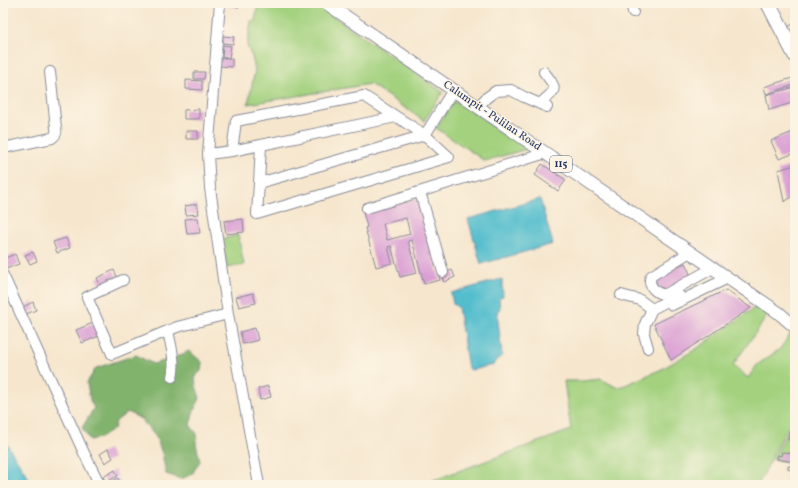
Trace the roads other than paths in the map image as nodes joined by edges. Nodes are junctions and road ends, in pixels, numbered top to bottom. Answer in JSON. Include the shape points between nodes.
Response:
{"nodes":[{"id":1,"x":220,"y":3,"type":"edge"},
{"id":2,"x":326,"y":3,"type":"edge"},
{"id":3,"x":768,"y":3,"type":"edge"},
{"id":4,"x":795,"y":55,"type":"edge"},
{"id":5,"x":50,"y":72,"type":"dead end"},
{"id":6,"x":544,"y":72,"type":"dead end"},
{"id":7,"x":453,"y":90,"type":"junction"},
{"id":8,"x":478,"y":107,"type":"junction"},
{"id":9,"x":396,"y":116,"type":"junction"},
{"id":10,"x":425,"y":135,"type":"junction"},
{"id":11,"x":262,"y":145,"type":"junction"},
{"id":12,"x":3,"y":148,"type":"edge"},
{"id":13,"x":232,"y":151,"type":"junction"},
{"id":14,"x":546,"y":153,"type":"junction"},
{"id":15,"x":208,"y":154,"type":"junction"},
{"id":16,"x":259,"y":183,"type":"junction"},
{"id":17,"x":420,"y":192,"type":"junction"},
{"id":18,"x":367,"y":208,"type":"dead end"},
{"id":19,"x":690,"y":252,"type":"junction"},
{"id":20,"x":443,"y":272,"type":"dead end"},
{"id":21,"x":720,"y":273,"type":"junction"},
{"id":22,"x":3,"y":276,"type":"edge"},
{"id":23,"x":123,"y":280,"type":"dead end"},
{"id":24,"x":621,"y":295,"type":"dead end"},
{"id":25,"x":650,"y":313,"type":"junction"},
{"id":26,"x":228,"y":314,"type":"junction"},
{"id":27,"x":795,"y":326,"type":"edge"},
{"id":28,"x":168,"y":331,"type":"junction"},
{"id":29,"x":648,"y":348,"type":"dead end"},
{"id":30,"x":172,"y":377,"type":"dead end"},
{"id":31,"x":100,"y":485,"type":"edge"},
{"id":32,"x":259,"y":485,"type":"edge"}],
"edges":[{"from":1,"to":15,"type":"street"},
{"from":2,"to":7,"type":"main road","name":"Calumpit - Pulilan Road","number":"115"},
{"from":3,"to":4,"type":"highway"},
{"from":5,"to":12,"type":"street","via":[[57,133],[52,138]]},
{"from":6,"to":8,"type":"street","via":[[554,87],[544,106],[511,90],[496,91]]},
{"from":7,"to":8,"type":"main road","name":"Calumpit - Pulilan Road","number":"115"},
{"from":7,"to":10,"type":"street"},
{"from":8,"to":14,"type":"main road","name":"Calumpit - Pulilan Road","number":"115"},
{"from":9,"to":10,"type":"street"},
{"from":9,"to":11,"type":"street"},
{"from":9,"to":13,"type":"street","via":[[364,96],[236,121]]},
{"from":10,"to":16,"type":"street"},
{"from":10,"to":16,"type":"street","via":[[449,157],[257,214]]},
{"from":11,"to":13,"type":"street"},
{"from":11,"to":16,"type":"street"},
{"from":13,"to":15,"type":"street"},
{"from":14,"to":17,"type":"street"},
{"from":14,"to":19,"type":"main road","name":"Calumpit - Pulilan Road","number":"115"},
{"from":15,"to":26,"type":"street","via":[[211,195]]},
{"from":17,"to":18,"type":"street"},
{"from":17,"to":20,"type":"street"},
{"from":19,"to":21,"type":"main road","name":"Calumpit - Pulilan Road","number":"115"},
{"from":19,"to":21,"type":"street","via":[[651,276],[650,284],[658,293],[666,294]]},
{"from":21,"to":25,"type":"street"},
{"from":21,"to":27,"type":"main road","name":"Calumpit - Pulilan Road","number":"115"},
{"from":22,"to":31,"type":"street"},
{"from":23,"to":28,"type":"street","via":[[87,297],[112,354]]},
{"from":24,"to":25,"type":"street","via":[[640,300]]},
{"from":25,"to":29,"type":"street","via":[[644,334]]},
{"from":26,"to":28,"type":"street"},
{"from":26,"to":32,"type":"street"},
{"from":28,"to":30,"type":"street","via":[[174,361]]}]}
